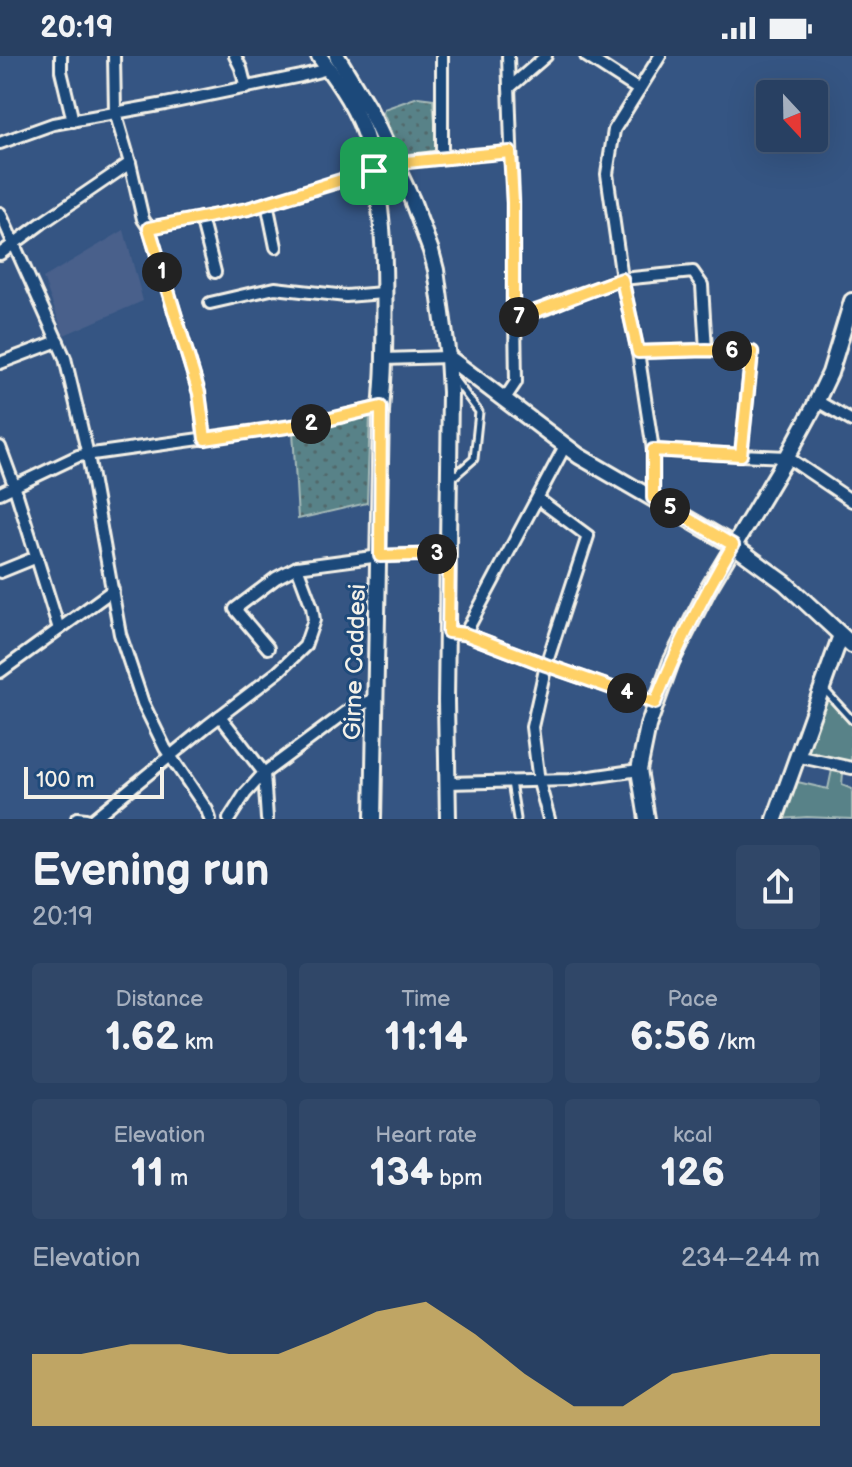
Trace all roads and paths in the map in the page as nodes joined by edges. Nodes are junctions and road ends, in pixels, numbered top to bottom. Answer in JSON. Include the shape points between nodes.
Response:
{"nodes":[{"id":1,"x":61,"y":56,"type":"edge"},
{"id":2,"x":114,"y":56,"type":"edge"},
{"id":3,"x":235,"y":56,"type":"edge"},
{"id":4,"x":319,"y":56,"type":"edge"},
{"id":5,"x":337,"y":56,"type":"edge"},
{"id":6,"x":442,"y":56,"type":"edge"},
{"id":7,"x":508,"y":56,"type":"edge"},
{"id":8,"x":546,"y":56,"type":"edge"},
{"id":9,"x":586,"y":56,"type":"edge"},
{"id":10,"x":660,"y":56,"type":"edge"},
{"id":11,"x":328,"y":69,"type":"junction"},
{"id":12,"x":246,"y":88,"type":"junction"},
{"id":13,"x":509,"y":88,"type":"junction"},
{"id":14,"x":639,"y":90,"type":"junction"},
{"id":15,"x":115,"y":112,"type":"junction"},
{"id":16,"x":73,"y":121,"type":"junction"},
{"id":17,"x":0,"y":143,"type":"edge"},
{"id":18,"x":510,"y":152,"type":"junction"},
{"id":19,"x":442,"y":157,"type":"junction"},
{"id":20,"x":130,"y":163,"type":"junction"},
{"id":21,"x":396,"y":163,"type":"junction"},
{"id":22,"x":374,"y":171,"type":"junction"},
{"id":23,"x":267,"y":203,"type":"junction"},
{"id":24,"x":0,"y":213,"type":"edge"},
{"id":25,"x":201,"y":218,"type":"junction"},
{"id":26,"x":149,"y":228,"type":"junction"},
{"id":27,"x":15,"y":243,"type":"junction"},
{"id":28,"x":276,"y":247,"type":"dead end"},
{"id":29,"x":0,"y":254,"type":"edge"},
{"id":30,"x":215,"y":272,"type":"dead end"},
{"id":31,"x":622,"y":279,"type":"junction"},
{"id":32,"x":383,"y":293,"type":"junction"},
{"id":33,"x":852,"y":301,"type":"edge"},
{"id":34,"x":210,"y":303,"type":"dead end"},
{"id":35,"x":515,"y":318,"type":"junction"},
{"id":36,"x":58,"y":341,"type":"junction"},
{"id":37,"x":706,"y":350,"type":"junction"},
{"id":38,"x":638,"y":352,"type":"junction"},
{"id":39,"x":448,"y":357,"type":"junction"},
{"id":40,"x":384,"y":359,"type":"junction"},
{"id":41,"x":0,"y":363,"type":"edge"},
{"id":42,"x":449,"y":373,"type":"junction"},
{"id":43,"x":504,"y":400,"type":"junction"},
{"id":44,"x":817,"y":401,"type":"junction"},
{"id":45,"x":381,"y":407,"type":"junction"},
{"id":46,"x":852,"y":421,"type":"edge"},
{"id":47,"x":205,"y":439,"type":"junction"},
{"id":48,"x":565,"y":446,"type":"junction"},
{"id":49,"x":0,"y":447,"type":"edge"},
{"id":50,"x":653,"y":450,"type":"junction"},
{"id":51,"x":88,"y":455,"type":"junction"},
{"id":52,"x":741,"y":455,"type":"junction"},
{"id":53,"x":787,"y":457,"type":"junction"},
{"id":54,"x":450,"y":479,"type":"junction"},
{"id":55,"x":14,"y":485,"type":"junction"},
{"id":56,"x":0,"y":493,"type":"edge"},
{"id":57,"x":653,"y":498,"type":"junction"},
{"id":58,"x":538,"y":499,"type":"junction"},
{"id":59,"x":852,"y":501,"type":"edge"},
{"id":60,"x":733,"y":545,"type":"junction"},
{"id":61,"x":449,"y":554,"type":"junction"},
{"id":62,"x":380,"y":556,"type":"junction"},
{"id":63,"x":37,"y":557,"type":"junction"},
{"id":64,"x":297,"y":567,"type":"junction"},
{"id":65,"x":0,"y":572,"type":"edge"},
{"id":66,"x":113,"y":590,"type":"junction"},
{"id":67,"x":59,"y":629,"type":"junction"},
{"id":68,"x":448,"y":632,"type":"junction"},
{"id":69,"x":465,"y":634,"type":"junction"},
{"id":70,"x":846,"y":640,"type":"edge"},
{"id":71,"x":268,"y":648,"type":"dead end"},
{"id":72,"x":546,"y":665,"type":"junction"},
{"id":73,"x":0,"y":672,"type":"edge"},
{"id":74,"x":822,"y":687,"type":"junction"},
{"id":75,"x":374,"y":700,"type":"junction"},
{"id":76,"x":655,"y":703,"type":"junction"},
{"id":77,"x":220,"y":716,"type":"junction"},
{"id":78,"x":852,"y":720,"type":"edge"},
{"id":79,"x":171,"y":756,"type":"junction"},
{"id":80,"x":796,"y":756,"type":"junction"},
{"id":81,"x":852,"y":768,"type":"edge"},
{"id":82,"x":639,"y":770,"type":"junction"},
{"id":83,"x":264,"y":773,"type":"junction"},
{"id":84,"x":511,"y":782,"type":"junction"},
{"id":85,"x":539,"y":782,"type":"junction"},
{"id":86,"x":447,"y":783,"type":"junction"},
{"id":87,"x":93,"y":819,"type":"edge"},
{"id":88,"x":210,"y":819,"type":"edge"},
{"id":89,"x":229,"y":819,"type":"edge"},
{"id":90,"x":267,"y":819,"type":"edge"},
{"id":91,"x":373,"y":819,"type":"edge"},
{"id":92,"x":448,"y":819,"type":"edge"},
{"id":93,"x":517,"y":819,"type":"edge"},
{"id":94,"x":549,"y":819,"type":"edge"},
{"id":95,"x":647,"y":819,"type":"edge"},
{"id":96,"x":775,"y":819,"type":"edge"}],
"edges":[{"from":1,"to":16,"type":"street"},
{"from":2,"to":15,"type":"street"},
{"from":3,"to":12,"type":"street"},
{"from":4,"to":11,"type":"street","name":"Girne Caddesi"},
{"from":5,"to":21,"type":"street"},
{"from":6,"to":19,"type":"street"},
{"from":7,"to":13,"type":"street"},
{"from":8,"to":13,"type":"street"},
{"from":9,"to":14,"type":"street"},
{"from":10,"to":14,"type":"street"},
{"from":11,"to":12,"type":"street"},
{"from":11,"to":22,"type":"street","name":"Girne Caddesi","via":[[357,117]]},
{"from":12,"to":15,"type":"street"},
{"from":13,"to":18,"type":"street"},
{"from":14,"to":31,"type":"street","via":[[614,130],[607,174]]},
{"from":15,"to":16,"type":"street"},
{"from":15,"to":20,"type":"street"},
{"from":16,"to":17,"type":"street"},
{"from":18,"to":19,"type":"street"},
{"from":18,"to":35,"type":"street"},
{"from":19,"to":21,"type":"street"},
{"from":20,"to":26,"type":"street"},
{"from":20,"to":27,"type":"street"},
{"from":21,"to":22,"type":"street"},
{"from":21,"to":39,"type":"street","via":[[431,251]]},
{"from":22,"to":23,"type":"street"},
{"from":22,"to":32,"type":"street","name":"Girne Caddesi","via":[[382,221]]},
{"from":23,"to":25,"type":"street"},
{"from":23,"to":28,"type":"street"},
{"from":24,"to":27,"type":"street"},
{"from":25,"to":26,"type":"street"},
{"from":25,"to":30,"type":"street"},
{"from":26,"to":47,"type":"street","via":[[199,393]]},
{"from":27,"to":29,"type":"street"},
{"from":27,"to":36,"type":"street"},
{"from":31,"to":35,"type":"street"},
{"from":31,"to":37,"type":"street","via":[[693,272],[702,285]]},
{"from":31,"to":38,"type":"street"},
{"from":32,"to":34,"type":"street","via":[[346,296],[275,288]]},
{"from":32,"to":40,"type":"street","name":"Girne Caddesi"},
{"from":33,"to":44,"type":"street"},
{"from":35,"to":43,"type":"street","via":[[516,382]]},
{"from":36,"to":41,"type":"street"},
{"from":36,"to":51,"type":"street"},
{"from":37,"to":38,"type":"street"},
{"from":37,"to":52,"type":"street","via":[[752,352]]},
{"from":38,"to":50,"type":"street"},
{"from":39,"to":40,"type":"street"},
{"from":39,"to":42,"type":"street"},
{"from":39,"to":43,"type":"street"},
{"from":40,"to":45,"type":"street","name":"Girne Caddesi"},
{"from":42,"to":54,"type":"street"},
{"from":42,"to":54,"type":"lane","via":[[479,412],[474,459]]},
{"from":43,"to":48,"type":"street"},
{"from":44,"to":46,"type":"street"},
{"from":44,"to":53,"type":"street"},
{"from":45,"to":47,"type":"street"},
{"from":45,"to":62,"type":"street","name":"Girne Caddesi"},
{"from":47,"to":51,"type":"street"},
{"from":48,"to":57,"type":"street"},
{"from":48,"to":58,"type":"street"},
{"from":49,"to":55,"type":"street"},
{"from":50,"to":52,"type":"street"},
{"from":50,"to":57,"type":"street"},
{"from":51,"to":55,"type":"street"},
{"from":51,"to":66,"type":"street"},
{"from":52,"to":53,"type":"street"},
{"from":53,"to":59,"type":"street"},
{"from":53,"to":60,"type":"street"},
{"from":54,"to":61,"type":"street"},
{"from":55,"to":56,"type":"street"},
{"from":55,"to":63,"type":"street"},
{"from":57,"to":60,"type":"street"},
{"from":58,"to":69,"type":"street"},
{"from":58,"to":72,"type":"street","via":[[588,536]]},
{"from":60,"to":70,"type":"street","via":[[785,583]]},
{"from":60,"to":76,"type":"street","via":[[687,627]]},
{"from":61,"to":62,"type":"street"},
{"from":61,"to":68,"type":"street"},
{"from":62,"to":64,"type":"street"},
{"from":62,"to":75,"type":"street","name":"Girne Caddesi"},
{"from":63,"to":65,"type":"street"},
{"from":63,"to":67,"type":"street"},
{"from":64,"to":71,"type":"street","via":[[235,609]]},
{"from":64,"to":77,"type":"street","via":[[314,620],[305,646]]},
{"from":66,"to":67,"type":"street"},
{"from":66,"to":79,"type":"street","via":[[120,634],[143,703]]},
{"from":67,"to":73,"type":"street"},
{"from":68,"to":69,"type":"street"},
{"from":68,"to":86,"type":"street"},
{"from":69,"to":72,"type":"street"},
{"from":70,"to":74,"type":"street"},
{"from":72,"to":76,"type":"street"},
{"from":72,"to":85,"type":"street","via":[[532,727]]},
{"from":74,"to":78,"type":"lane"},
{"from":74,"to":80,"type":"street"},
{"from":75,"to":83,"type":"street","via":[[353,707]]},
{"from":75,"to":91,"type":"street","name":"Girne Caddesi"},
{"from":76,"to":82,"type":"street"},
{"from":77,"to":79,"type":"street"},
{"from":77,"to":83,"type":"street"},
{"from":79,"to":87,"type":"street"},
{"from":79,"to":88,"type":"street"},
{"from":80,"to":81,"type":"street"},
{"from":80,"to":96,"type":"street"},
{"from":82,"to":85,"type":"street"},
{"from":82,"to":95,"type":"street"},
{"from":83,"to":89,"type":"street"},
{"from":83,"to":90,"type":"street"},
{"from":84,"to":85,"type":"street"},
{"from":84,"to":86,"type":"street"},
{"from":84,"to":93,"type":"lane"},
{"from":85,"to":94,"type":"street"},
{"from":86,"to":92,"type":"street"}]}
